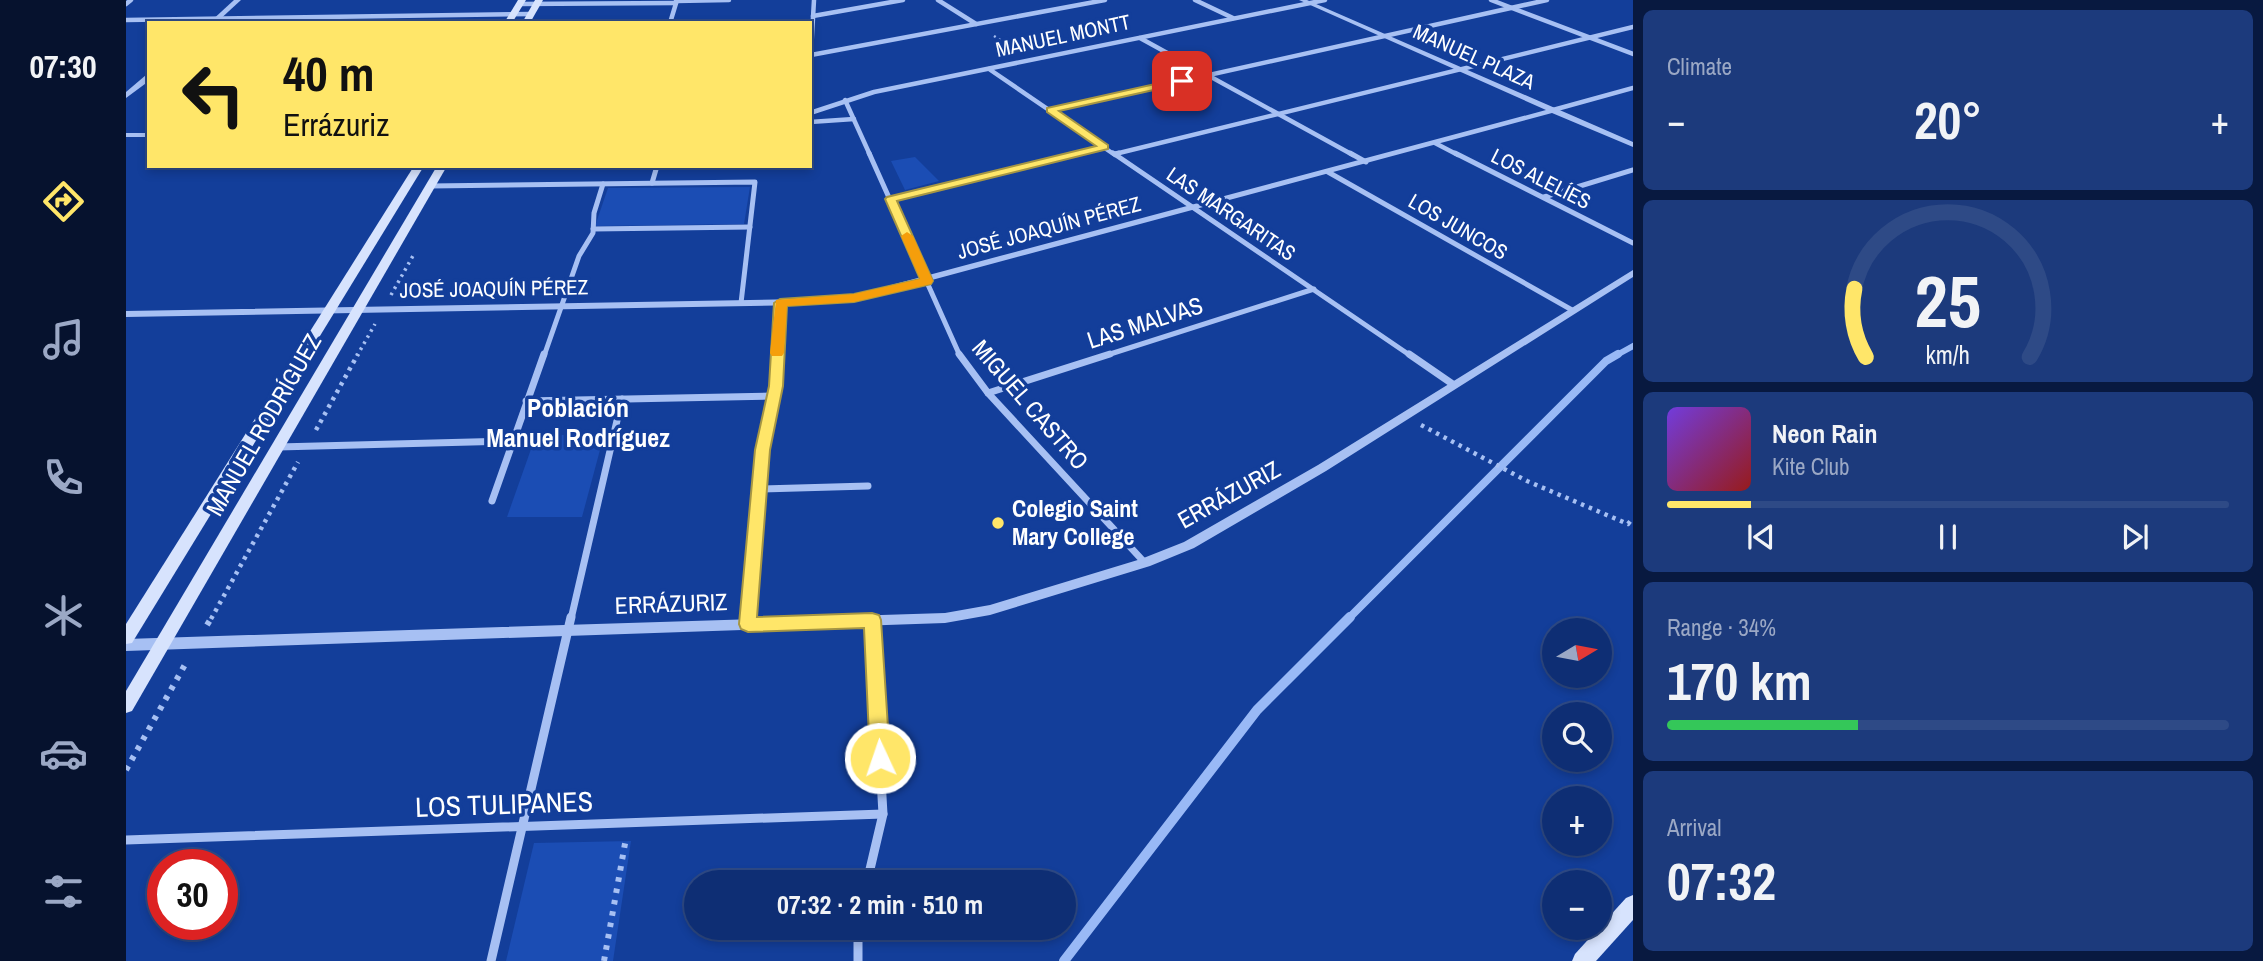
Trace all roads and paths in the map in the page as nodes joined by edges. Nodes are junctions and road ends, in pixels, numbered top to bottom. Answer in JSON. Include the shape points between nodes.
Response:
{"nodes":[{"id":1,"x":131,"y":0,"type":"edge"},
{"id":2,"x":238,"y":0,"type":"edge"},
{"id":3,"x":729,"y":0,"type":"edge"},
{"id":4,"x":814,"y":0,"type":"edge"},
{"id":5,"x":902,"y":0,"type":"edge"},
{"id":6,"x":938,"y":0,"type":"edge"},
{"id":7,"x":1105,"y":0,"type":"edge"},
{"id":8,"x":1195,"y":0,"type":"edge"},
{"id":9,"x":1325,"y":0,"type":"edge"},
{"id":10,"x":1491,"y":0,"type":"edge"},
{"id":11,"x":1547,"y":0,"type":"edge"},
{"id":12,"x":676,"y":1,"type":"edge"},
{"id":13,"x":521,"y":2,"type":"edge"},
{"id":14,"x":538,"y":2,"type":"edge"},
{"id":15,"x":1306,"y":2,"type":"edge"},
{"id":16,"x":126,"y":4,"type":"edge"},
{"id":17,"x":1512,"y":8,"type":"junction"},
{"id":18,"x":531,"y":14,"type":"junction"},
{"id":19,"x":513,"y":15,"type":"junction"},
{"id":20,"x":813,"y":16,"type":"junction"},
{"id":21,"x":1234,"y":19,"type":"junction"},
{"id":22,"x":126,"y":20,"type":"edge"},
{"id":23,"x":214,"y":21,"type":"edge"},
{"id":24,"x":509,"y":21,"type":"edge"},
{"id":25,"x":527,"y":21,"type":"edge"},
{"id":26,"x":671,"y":21,"type":"edge"},
{"id":27,"x":976,"y":24,"type":"junction"},
{"id":28,"x":1633,"y":27,"type":"edge"},
{"id":29,"x":812,"y":36,"type":"edge"},
{"id":30,"x":1384,"y":36,"type":"junction"},
{"id":31,"x":1140,"y":38,"type":"junction"},
{"id":32,"x":1591,"y":38,"type":"junction"},
{"id":33,"x":1633,"y":54,"type":"edge"},
{"id":34,"x":812,"y":55,"type":"edge"},
{"id":35,"x":1032,"y":60,"type":"junction"},
{"id":36,"x":989,"y":69,"type":"junction"},
{"id":37,"x":1460,"y":69,"type":"junction"},
{"id":38,"x":1208,"y":75,"type":"junction"},
{"id":39,"x":147,"y":79,"type":"edge"},
{"id":40,"x":1632,"y":89,"type":"edge"},
{"id":41,"x":126,"y":96,"type":"edge"},
{"id":42,"x":845,"y":100,"type":"junction"},
{"id":43,"x":1051,"y":110,"type":"junction"},
{"id":44,"x":1553,"y":110,"type":"junction"},
{"id":45,"x":812,"y":112,"type":"edge"},
{"id":46,"x":1278,"y":113,"type":"junction"},
{"id":47,"x":854,"y":119,"type":"junction"},
{"id":48,"x":812,"y":122,"type":"edge"},
{"id":49,"x":126,"y":135,"type":"edge"},
{"id":50,"x":147,"y":135,"type":"edge"},
{"id":51,"x":1435,"y":143,"type":"junction"},
{"id":52,"x":1633,"y":145,"type":"edge"},
{"id":53,"x":1104,"y":147,"type":"junction"},
{"id":54,"x":1115,"y":154,"type":"junction"},
{"id":55,"x":1366,"y":162,"type":"junction"},
{"id":56,"x":418,"y":168,"type":"edge"},
{"id":57,"x":441,"y":168,"type":"edge"},
{"id":58,"x":656,"y":168,"type":"edge"},
{"id":59,"x":1633,"y":170,"type":"edge"},
{"id":60,"x":1328,"y":172,"type":"junction"},
{"id":61,"x":652,"y":183,"type":"junction"},
{"id":62,"x":603,"y":184,"type":"junction"},
{"id":63,"x":430,"y":186,"type":"junction"},
{"id":64,"x":1543,"y":198,"type":"junction"},
{"id":65,"x":891,"y":199,"type":"junction"},
{"id":66,"x":1194,"y":208,"type":"junction"},
{"id":67,"x":750,"y":227,"type":"junction"},
{"id":68,"x":593,"y":229,"type":"junction"},
{"id":69,"x":421,"y":243,"type":"dead end"},
{"id":70,"x":1633,"y":243,"type":"edge"},
{"id":71,"x":1633,"y":273,"type":"edge"},
{"id":72,"x":927,"y":281,"type":"junction"},
{"id":73,"x":1314,"y":289,"type":"junction"},
{"id":74,"x":741,"y":303,"type":"junction"},
{"id":75,"x":780,"y":303,"type":"junction"},
{"id":76,"x":560,"y":307,"type":"junction"},
{"id":77,"x":330,"y":309,"type":"junction"},
{"id":78,"x":383,"y":310,"type":"junction"},
{"id":79,"x":1572,"y":310,"type":"junction"},
{"id":80,"x":358,"y":311,"type":"junction"},
{"id":81,"x":126,"y":314,"type":"edge"},
{"id":82,"x":1454,"y":385,"type":"junction"},
{"id":83,"x":988,"y":393,"type":"junction"},
{"id":84,"x":774,"y":396,"type":"junction"},
{"id":85,"x":622,"y":399,"type":"junction"},
{"id":86,"x":526,"y":401,"type":"junction"},
{"id":87,"x":1404,"y":416,"type":"junction"},
{"id":88,"x":513,"y":441,"type":"junction"},
{"id":89,"x":307,"y":446,"type":"junction"},
{"id":90,"x":278,"y":447,"type":"junction"},
{"id":91,"x":868,"y":486,"type":"dead end"},
{"id":92,"x":759,"y":489,"type":"junction"},
{"id":93,"x":492,"y":500,"type":"dead end"},
{"id":94,"x":1633,"y":518,"type":"edge"},
{"id":95,"x":1145,"y":563,"type":"junction"},
{"id":96,"x":872,"y":620,"type":"junction"},
{"id":97,"x":748,"y":624,"type":"junction"},
{"id":98,"x":568,"y":631,"type":"junction"},
{"id":99,"x":126,"y":638,"type":"edge"},
{"id":100,"x":197,"y":643,"type":"junction"},
{"id":101,"x":163,"y":644,"type":"junction"},
{"id":102,"x":126,"y":645,"type":"edge"},
{"id":103,"x":126,"y":706,"type":"edge"},
{"id":104,"x":126,"y":770,"type":"edge"},
{"id":105,"x":883,"y":814,"type":"junction"},
{"id":106,"x":628,"y":823,"type":"junction"},
{"id":107,"x":522,"y":827,"type":"junction"},
{"id":108,"x":126,"y":840,"type":"edge"},
{"id":109,"x":870,"y":870,"type":"edge"},
{"id":110,"x":1633,"y":905,"type":"edge"},
{"id":111,"x":858,"y":940,"type":"edge"},
{"id":112,"x":491,"y":961,"type":"edge"},
{"id":113,"x":604,"y":961,"type":"edge"},
{"id":114,"x":858,"y":961,"type":"edge"},
{"id":115,"x":1582,"y":961,"type":"edge"}],
"edges":[{"from":1,"to":16,"type":"street"},
{"from":2,"to":23,"type":"street"},
{"from":3,"to":12,"type":"street"},
{"from":4,"to":20,"type":"street"},
{"from":5,"to":20,"type":"street"},
{"from":6,"to":27,"type":"street"},
{"from":7,"to":27,"type":"street"},
{"from":8,"to":21,"type":"street"},
{"from":9,"to":15,"type":"street","name":"MANUEL MONTT"},
{"from":10,"to":17,"type":"street"},
{"from":11,"to":17,"type":"street"},
{"from":12,"to":14,"type":"street"},
{"from":12,"to":26,"type":"street"},
{"from":13,"to":14,"type":"street"},
{"from":13,"to":19,"type":"main road"},
{"from":14,"to":18,"type":"main road"},
{"from":15,"to":21,"type":"street","name":"MANUEL MONTT"},
{"from":15,"to":30,"type":"street","name":"MANUEL PLAZA"},
{"from":17,"to":30,"type":"street"},
{"from":17,"to":32,"type":"street"},
{"from":18,"to":19,"type":"street"},
{"from":18,"to":25,"type":"main road"},
{"from":19,"to":23,"type":"street"},
{"from":19,"to":24,"type":"main road"},
{"from":20,"to":29,"type":"street"},
{"from":21,"to":31,"type":"street","name":"MANUEL MONTT"},
{"from":22,"to":23,"type":"street"},
{"from":27,"to":34,"type":"street"},
{"from":27,"to":35,"type":"path"},
{"from":28,"to":32,"type":"street"},
{"from":30,"to":37,"type":"street","name":"MANUEL PLAZA"},
{"from":30,"to":38,"type":"street"},
{"from":31,"to":35,"type":"street","name":"MANUEL MONTT"},
{"from":31,"to":38,"type":"street"},
{"from":32,"to":33,"type":"street"},
{"from":32,"to":37,"type":"street"},
{"from":35,"to":36,"type":"street","name":"MANUEL MONTT"},
{"from":36,"to":42,"type":"street","name":"MANUEL MONTT"},
{"from":36,"to":43,"type":"street","name":"LAS MARGARITAS"},
{"from":37,"to":44,"type":"street","name":"MANUEL PLAZA"},
{"from":37,"to":46,"type":"street"},
{"from":38,"to":43,"type":"street"},
{"from":38,"to":46,"type":"street"},
{"from":39,"to":41,"type":"street"},
{"from":40,"to":44,"type":"street","name":"JOSÉ JOAQUÍN PÉREZ"},
{"from":42,"to":45,"type":"street","name":"MANUEL MONTT"},
{"from":42,"to":47,"type":"street","name":"MIGUEL CASTRO"},
{"from":43,"to":53,"type":"street","name":"LAS MARGARITAS"},
{"from":44,"to":51,"type":"street","name":"JOSÉ JOAQUÍN PÉREZ"},
{"from":44,"to":52,"type":"street","name":"MANUEL PLAZA"},
{"from":46,"to":54,"type":"street"},
{"from":46,"to":55,"type":"street"},
{"from":47,"to":48,"type":"street"},
{"from":47,"to":65,"type":"street","name":"MIGUEL CASTRO"},
{"from":49,"to":50,"type":"street"},
{"from":51,"to":55,"type":"street","name":"JOSÉ JOAQUÍN PÉREZ"},
{"from":51,"to":64,"type":"street","name":"LOS ALELÍES"},
{"from":53,"to":54,"type":"street","name":"LAS MARGARITAS"},
{"from":53,"to":65,"type":"street"},
{"from":54,"to":66,"type":"street","name":"LAS MARGARITAS"},
{"from":55,"to":60,"type":"street","name":"JOSÉ JOAQUÍN PÉREZ"},
{"from":56,"to":77,"type":"main road","name":"MANUEL RODRÍGUEZ"},
{"from":57,"to":63,"type":"main road","name":"MANUEL RODRÍGUEZ"},
{"from":58,"to":61,"type":"street"},
{"from":59,"to":64,"type":"street"},
{"from":60,"to":66,"type":"street","name":"JOSÉ JOAQUÍN PÉREZ"},
{"from":60,"to":79,"type":"street","name":"LOS JUNCOS"},
{"from":61,"to":62,"type":"street"},
{"from":61,"to":67,"type":"street","via":[[755,182]]},
{"from":62,"to":63,"type":"street"},
{"from":62,"to":68,"type":"street"},
{"from":63,"to":80,"type":"main road","name":"MANUEL RODRÍGUEZ"},
{"from":64,"to":70,"type":"street","name":"LOS ALELÍES"},
{"from":65,"to":72,"type":"street","name":"MIGUEL CASTRO"},
{"from":66,"to":72,"type":"street","name":"JOSÉ JOAQUÍN PÉREZ"},
{"from":66,"to":73,"type":"street","name":"LAS MARGARITAS"},
{"from":67,"to":68,"type":"street"},
{"from":67,"to":74,"type":"street"},
{"from":68,"to":76,"type":"street"},
{"from":69,"to":78,"type":"path"},
{"from":71,"to":79,"type":"street","name":"ERRÁZURIZ"},
{"from":72,"to":75,"type":"street","name":"JOSÉ JOAQUÍN PÉREZ","via":[[854,298]]},
{"from":72,"to":83,"type":"street","name":"MIGUEL CASTRO","via":[[955,347]]},
{"from":73,"to":82,"type":"street","name":"LAS MARGARITAS"},
{"from":73,"to":83,"type":"street","name":"LAS MALVAS"},
{"from":74,"to":75,"type":"street","name":"JOSÉ JOAQUÍN PÉREZ"},
{"from":74,"to":76,"type":"street","name":"JOSÉ JOAQUÍN PÉREZ"},
{"from":75,"to":84,"type":"street"},
{"from":76,"to":78,"type":"street","name":"JOSÉ JOAQUÍN PÉREZ"},
{"from":76,"to":86,"type":"street"},
{"from":77,"to":80,"type":"street","name":"JOSÉ JOAQUÍN PÉREZ"},
{"from":77,"to":81,"type":"street","name":"JOSÉ JOAQUÍN PÉREZ"},
{"from":77,"to":99,"type":"main road","name":"MANUEL RODRÍGUEZ"},
{"from":78,"to":80,"type":"street","name":"JOSÉ JOAQUÍN PÉREZ"},
{"from":78,"to":89,"type":"path"},
{"from":79,"to":82,"type":"street","name":"ERRÁZURIZ"},
{"from":80,"to":90,"type":"main road","name":"MANUEL RODRÍGUEZ"},
{"from":82,"to":87,"type":"street","name":"ERRÁZURIZ"},
{"from":83,"to":95,"type":"street","name":"MIGUEL CASTRO"},
{"from":84,"to":85,"type":"street"},
{"from":84,"to":92,"type":"street"},
{"from":85,"to":86,"type":"street"},
{"from":85,"to":98,"type":"street"},
{"from":86,"to":88,"type":"street"},
{"from":87,"to":94,"type":"path","via":[[1527,481],[1628,524]]},
{"from":87,"to":95,"type":"street","name":"ERRÁZURIZ","via":[[1189,545]]},
{"from":88,"to":89,"type":"street"},
{"from":88,"to":93,"type":"street"},
{"from":89,"to":90,"type":"street"},
{"from":89,"to":100,"type":"path"},
{"from":90,"to":101,"type":"main road","name":"MANUEL RODRÍGUEZ"},
{"from":91,"to":92,"type":"street"},
{"from":92,"to":97,"type":"street"},
{"from":95,"to":96,"type":"street","name":"ERRÁZURIZ","via":[[990,610],[945,618]]},
{"from":96,"to":97,"type":"street","name":"ERRÁZURIZ"},
{"from":96,"to":105,"type":"street"},
{"from":97,"to":98,"type":"street","name":"ERRÁZURIZ"},
{"from":98,"to":100,"type":"street","name":"ERRÁZURIZ"},
{"from":98,"to":107,"type":"street"},
{"from":100,"to":101,"type":"street","name":"ERRÁZURIZ"},
{"from":100,"to":104,"type":"path"},
{"from":101,"to":102,"type":"street","name":"ERRÁZURIZ"},
{"from":101,"to":103,"type":"main road","name":"MANUEL RODRÍGUEZ"},
{"from":105,"to":106,"type":"street","name":"LOS TULIPANES"},
{"from":105,"to":109,"type":"street"},
{"from":106,"to":107,"type":"street","name":"LOS TULIPANES"},
{"from":106,"to":113,"type":"path"},
{"from":107,"to":108,"type":"street","name":"LOS TULIPANES"},
{"from":107,"to":112,"type":"street"},
{"from":110,"to":115,"type":"main road"},
{"from":111,"to":114,"type":"street"}]}
